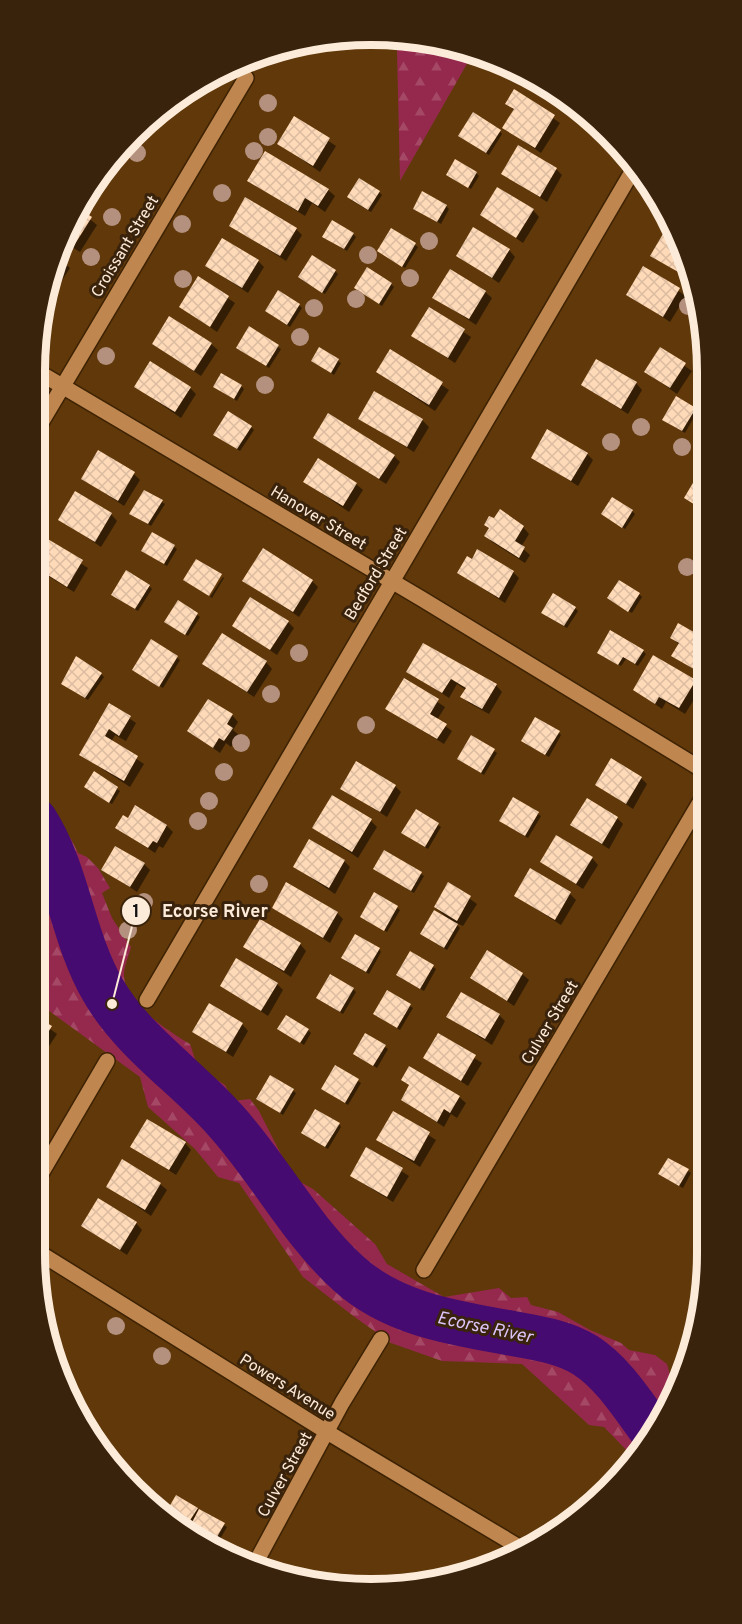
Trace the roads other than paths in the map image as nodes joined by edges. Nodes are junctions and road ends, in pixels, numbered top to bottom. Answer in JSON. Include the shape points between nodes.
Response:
{"nodes":[{"id":1,"x":246,"y":78,"type":"dead end"},
{"id":2,"x":631,"y":174,"type":"edge"},
{"id":3,"x":45,"y":376,"type":"edge"},
{"id":4,"x":62,"y":386,"type":"junction"},
{"id":5,"x":45,"y":415,"type":"edge"},
{"id":6,"x":391,"y":581,"type":"junction"},
{"id":7,"x":697,"y":767,"type":"edge"},
{"id":8,"x":697,"y":807,"type":"edge"},
{"id":9,"x":147,"y":1000,"type":"dead end"},
{"id":10,"x":107,"y":1061,"type":"dead end"},
{"id":11,"x":45,"y":1165,"type":"edge"},
{"id":12,"x":45,"y":1257,"type":"edge"},
{"id":13,"x":423,"y":1270,"type":"dead end"},
{"id":14,"x":381,"y":1339,"type":"dead end"},
{"id":15,"x":327,"y":1432,"type":"junction"},
{"id":16,"x":515,"y":1545,"type":"edge"},
{"id":17,"x":258,"y":1559,"type":"edge"}],
"edges":[{"from":1,"to":4,"type":"street","name":"Croissant Street"},
{"from":2,"to":6,"type":"street","name":"Bedford Street"},
{"from":3,"to":4,"type":"street","name":"Hanover Street"},
{"from":4,"to":5,"type":"street","name":"Croissant Street"},
{"from":4,"to":6,"type":"street","name":"Hanover Street"},
{"from":6,"to":7,"type":"street","name":"Hanover Street"},
{"from":6,"to":9,"type":"street","name":"Bedford Street"},
{"from":8,"to":13,"type":"street","name":"Culver Street"},
{"from":10,"to":11,"type":"street"},
{"from":12,"to":15,"type":"street","name":"Powers Avenue"},
{"from":14,"to":15,"type":"street","name":"Culver Street"},
{"from":15,"to":16,"type":"street","name":"Powers Avenue"},
{"from":15,"to":17,"type":"street","name":"Culver Street"}]}
